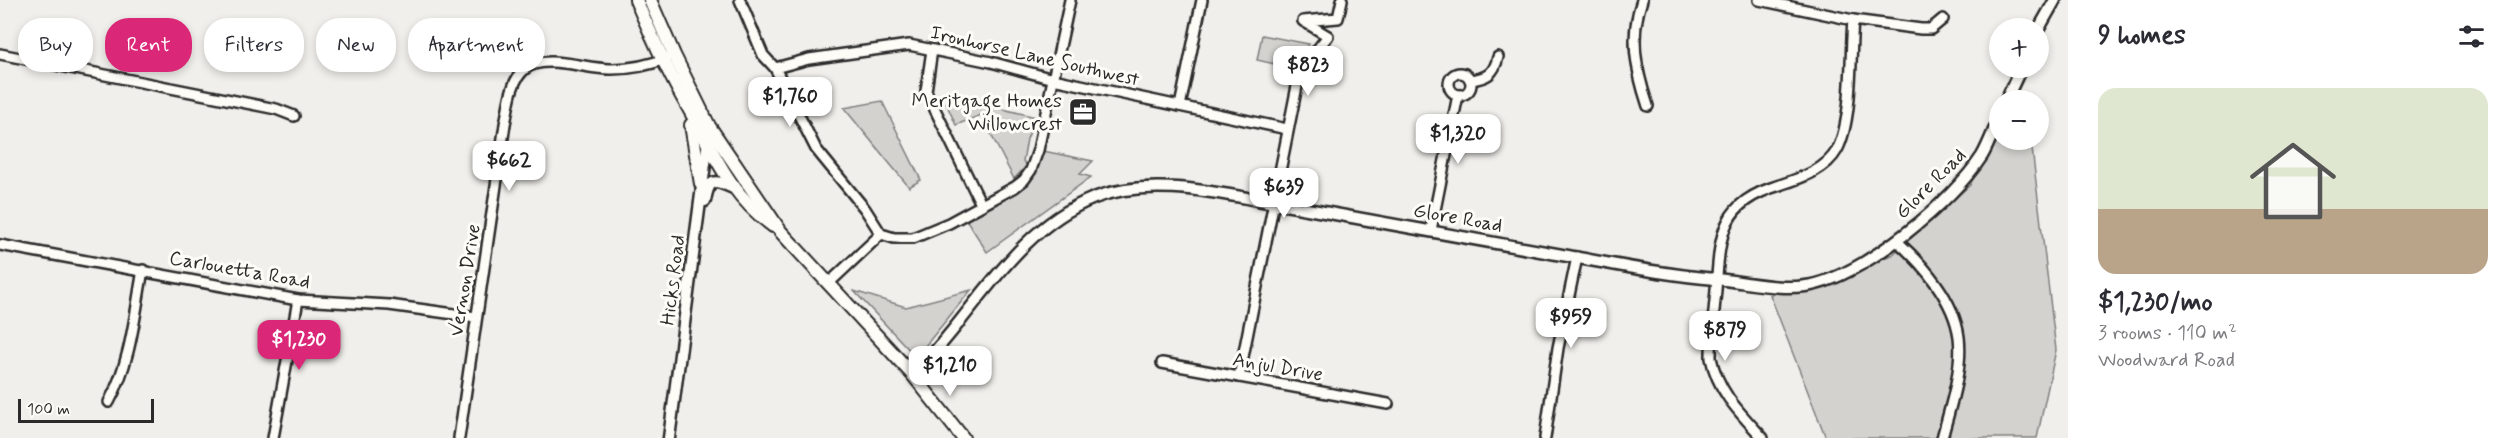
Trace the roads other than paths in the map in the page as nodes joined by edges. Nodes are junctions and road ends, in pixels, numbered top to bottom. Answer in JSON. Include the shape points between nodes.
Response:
{"nodes":[{"id":1,"x":636,"y":0,"type":"edge"},
{"id":2,"x":650,"y":0,"type":"edge"},
{"id":3,"x":740,"y":0,"type":"edge"},
{"id":4,"x":1070,"y":0,"type":"edge"},
{"id":5,"x":1202,"y":0,"type":"edge"},
{"id":6,"x":1342,"y":0,"type":"edge"},
{"id":7,"x":1642,"y":0,"type":"edge"},
{"id":8,"x":1759,"y":0,"type":"edge"},
{"id":9,"x":2055,"y":0,"type":"edge"},
{"id":10,"x":2045,"y":18,"type":"edge"},
{"id":11,"x":1942,"y":19,"type":"dead end"},
{"id":12,"x":1853,"y":20,"type":"junction"},
{"id":13,"x":932,"y":50,"type":"junction"},
{"id":14,"x":0,"y":54,"type":"edge"},
{"id":15,"x":668,"y":57,"type":"junction"},
{"id":16,"x":1498,"y":57,"type":"dead end"},
{"id":17,"x":774,"y":68,"type":"junction"},
{"id":18,"x":1053,"y":79,"type":"junction"},
{"id":19,"x":1470,"y":80,"type":"junction"},
{"id":20,"x":1458,"y":95,"type":"junction"},
{"id":21,"x":681,"y":96,"type":"junction"},
{"id":22,"x":1180,"y":106,"type":"junction"},
{"id":23,"x":1648,"y":106,"type":"dead end"},
{"id":24,"x":294,"y":116,"type":"dead end"},
{"id":25,"x":709,"y":126,"type":"junction"},
{"id":26,"x":1287,"y":129,"type":"junction"},
{"id":27,"x":1989,"y":141,"type":"edge"},
{"id":28,"x":707,"y":145,"type":"junction"},
{"id":29,"x":701,"y":184,"type":"junction"},
{"id":30,"x":733,"y":188,"type":"junction"},
{"id":31,"x":1275,"y":203,"type":"junction"},
{"id":32,"x":981,"y":204,"type":"junction"},
{"id":33,"x":698,"y":221,"type":"junction"},
{"id":34,"x":1431,"y":230,"type":"junction"},
{"id":35,"x":781,"y":231,"type":"junction"},
{"id":36,"x":881,"y":234,"type":"junction"},
{"id":37,"x":1897,"y":241,"type":"junction"},
{"id":38,"x":0,"y":245,"type":"edge"},
{"id":39,"x":1577,"y":257,"type":"junction"},
{"id":40,"x":144,"y":270,"type":"junction"},
{"id":41,"x":1717,"y":279,"type":"junction"},
{"id":42,"x":828,"y":284,"type":"junction"},
{"id":43,"x":298,"y":300,"type":"junction"},
{"id":44,"x":476,"y":317,"type":"junction"},
{"id":45,"x":1162,"y":363,"type":"dead end"},
{"id":46,"x":913,"y":375,"type":"junction"},
{"id":47,"x":1239,"y":377,"type":"junction"},
{"id":48,"x":109,"y":402,"type":"dead end"},
{"id":49,"x":1388,"y":404,"type":"dead end"},
{"id":50,"x":273,"y":438,"type":"edge"},
{"id":51,"x":459,"y":438,"type":"edge"},
{"id":52,"x":669,"y":438,"type":"edge"},
{"id":53,"x":963,"y":438,"type":"edge"},
{"id":54,"x":1545,"y":438,"type":"edge"},
{"id":55,"x":1763,"y":438,"type":"edge"},
{"id":56,"x":1942,"y":438,"type":"edge"}],
"edges":[{"from":1,"to":15,"type":"main road"},
{"from":2,"to":15,"type":"main road"},
{"from":3,"to":17,"type":"street","via":[[763,55]]},
{"from":4,"to":18,"type":"street"},
{"from":5,"to":22,"type":"street"},
{"from":6,"to":26,"type":"street","via":[[1338,18],[1304,21],[1328,36],[1300,71]]},
{"from":7,"to":23,"type":"street","via":[[1634,47]]},
{"from":8,"to":12,"type":"street"},
{"from":9,"to":10,"type":"street"},
{"from":11,"to":12,"type":"street","via":[[1931,29]]},
{"from":12,"to":41,"type":"street","via":[[1846,126],[1836,151],[1824,165],[1807,175],[1754,194],[1739,205],[1720,242]]},
{"from":13,"to":17,"type":"street","name":"Ironhorse Lane Southwest","via":[[909,45]]},
{"from":13,"to":18,"type":"street","name":"Ironhorse Lane Southwest"},
{"from":13,"to":32,"type":"street","via":[[926,91]]},
{"from":14,"to":24,"type":"street","via":[[276,109]]},
{"from":15,"to":21,"type":"main road"},
{"from":15,"to":25,"type":"main road"},
{"from":15,"to":44,"type":"street","name":"Vernon Drive","via":[[612,69],[537,62],[524,70],[513,87],[505,124]]},
{"from":16,"to":19,"type":"street","via":[[1490,75]]},
{"from":17,"to":36,"type":"street","via":[[816,149]]},
{"from":18,"to":22,"type":"street","name":"Ironhorse Lane Southwest"},
{"from":18,"to":32,"type":"street","via":[[1031,170],[1015,187]]},
{"from":19,"to":20,"type":"street","via":[[1469,91]]},
{"from":19,"to":20,"type":"street","via":[[1462,74],[1451,78],[1450,88]]},
{"from":20,"to":34,"type":"street"},
{"from":21,"to":28,"type":"main road"},
{"from":21,"to":29,"type":"main road","via":[[696,142]]},
{"from":22,"to":26,"type":"street","name":"Ironhorse Lane Southwest"},
{"from":25,"to":28,"type":"street","name":"Hicks Road"},
{"from":25,"to":35,"type":"main road"},
{"from":26,"to":31,"type":"street"},
{"from":27,"to":37,"type":"street","name":"Glore Road","via":[[1983,155],[1954,189]]},
{"from":28,"to":29,"type":"street","name":"Hicks Road"},
{"from":28,"to":30,"type":"main road"},
{"from":29,"to":33,"type":"street","name":"Hicks Road"},
{"from":30,"to":33,"type":"street","via":[[718,181],[712,183]]},
{"from":30,"to":35,"type":"main road","via":[[753,212]]},
{"from":31,"to":34,"type":"street","name":"Glore Road"},
{"from":31,"to":46,"type":"street","name":"Glore Road","via":[[1171,187],[1096,197],[1067,211],[1009,260]]},
{"from":31,"to":47,"type":"street"},
{"from":32,"to":36,"type":"street","via":[[924,235],[908,239]]},
{"from":33,"to":52,"type":"street","name":"Hicks Road"},
{"from":34,"to":39,"type":"street","name":"Glore Road"},
{"from":35,"to":42,"type":"main road"},
{"from":36,"to":42,"type":"street"},
{"from":37,"to":41,"type":"street","name":"Glore Road","via":[[1852,270],[1813,284]]},
{"from":37,"to":56,"type":"street","via":[[1917,259],[1949,305],[1959,338],[1957,374]]},
{"from":38,"to":40,"type":"street","name":"Carlouetta Road"},
{"from":39,"to":41,"type":"street","name":"Glore Road"},
{"from":39,"to":54,"type":"street"},
{"from":40,"to":43,"type":"street","name":"Carlouetta Road"},
{"from":40,"to":48,"type":"street","via":[[124,365]]},
{"from":41,"to":55,"type":"street","via":[[1710,358],[1714,373],[1723,392]]},
{"from":42,"to":46,"type":"main road"},
{"from":43,"to":44,"type":"street","name":"Carlouetta Road","via":[[389,305]]},
{"from":43,"to":50,"type":"street"},
{"from":44,"to":51,"type":"street","name":"Vernon Drive"},
{"from":45,"to":47,"type":"street","name":"Anjul Drive"},
{"from":46,"to":53,"type":"main road"},
{"from":47,"to":49,"type":"street","name":"Anjul Drive"}]}
